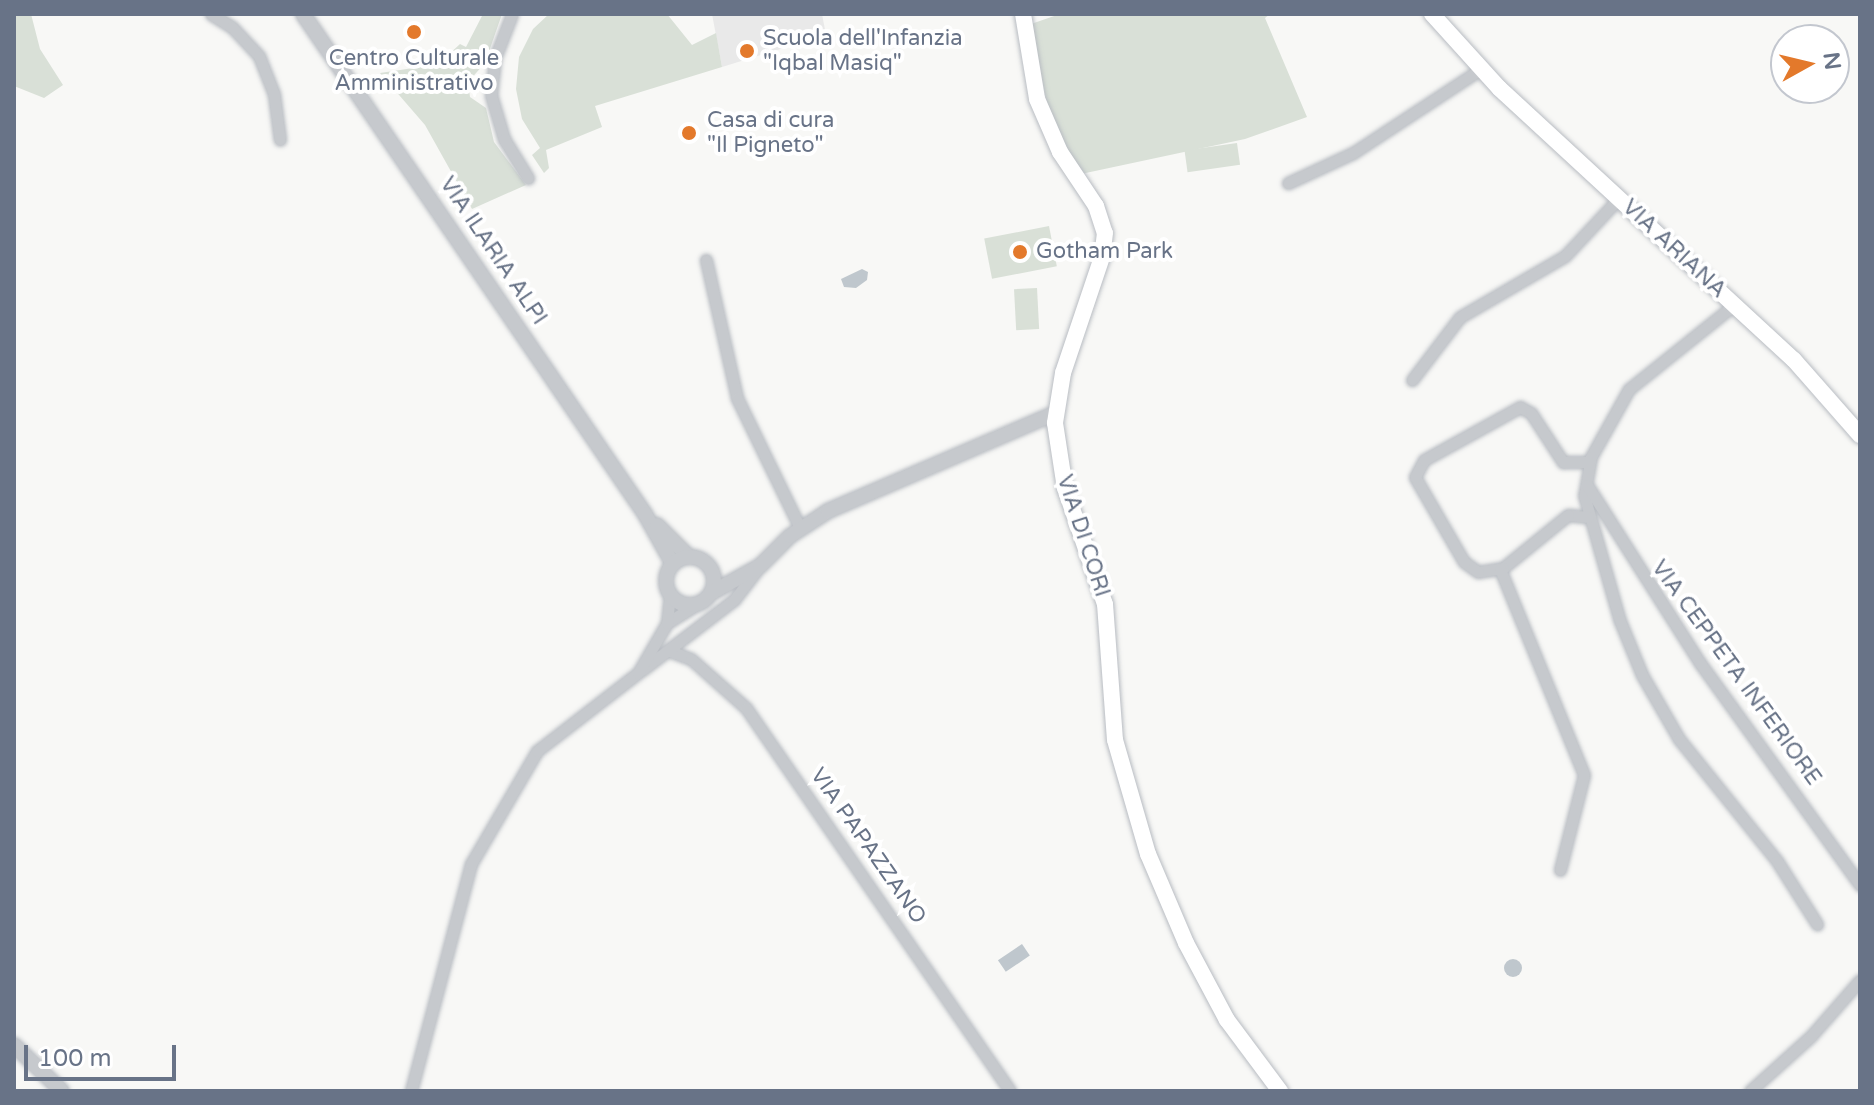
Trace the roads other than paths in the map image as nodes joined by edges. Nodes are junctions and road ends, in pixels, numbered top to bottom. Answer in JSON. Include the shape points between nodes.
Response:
{"nodes":[{"id":1,"x":211,"y":14,"type":"edge"},
{"id":2,"x":303,"y":14,"type":"edge"},
{"id":3,"x":512,"y":14,"type":"edge"},
{"id":4,"x":1023,"y":14,"type":"edge"},
{"id":5,"x":1432,"y":14,"type":"edge"},
{"id":6,"x":1481,"y":69,"type":"junction"},
{"id":7,"x":280,"y":140,"type":"dead end"},
{"id":8,"x":528,"y":178,"type":"dead end"},
{"id":9,"x":1288,"y":183,"type":"dead end"},
{"id":10,"x":1619,"y":198,"type":"junction"},
{"id":11,"x":706,"y":260,"type":"dead end"},
{"id":12,"x":1734,"y":305,"type":"junction"},
{"id":13,"x":1412,"y":380,"type":"dead end"},
{"id":14,"x":1056,"y":413,"type":"junction"},
{"id":15,"x":1860,"y":435,"type":"edge"},
{"id":16,"x":1589,"y":462,"type":"junction"},
{"id":17,"x":1585,"y":481,"type":"junction"},
{"id":18,"x":645,"y":514,"type":"junction"},
{"id":19,"x":1588,"y":517,"type":"junction"},
{"id":20,"x":800,"y":528,"type":"junction"},
{"id":21,"x":689,"y":557,"type":"junction"},
{"id":22,"x":705,"y":562,"type":"junction"},
{"id":23,"x":673,"y":564,"type":"junction"},
{"id":24,"x":760,"y":566,"type":"junction"},
{"id":25,"x":1500,"y":569,"type":"junction"},
{"id":26,"x":740,"y":574,"type":"junction"},
{"id":27,"x":711,"y":593,"type":"junction"},
{"id":28,"x":670,"y":594,"type":"junction"},
{"id":29,"x":696,"y":605,"type":"junction"},
{"id":30,"x":667,"y":623,"type":"junction"},
{"id":31,"x":670,"y":651,"type":"junction"},
{"id":32,"x":638,"y":673,"type":"junction"},
{"id":33,"x":1560,"y":870,"type":"dead end"},
{"id":34,"x":1860,"y":885,"type":"edge"},
{"id":35,"x":1817,"y":924,"type":"dead end"},
{"id":36,"x":1860,"y":980,"type":"edge"},
{"id":37,"x":14,"y":1045,"type":"edge"},
{"id":38,"x":62,"y":1091,"type":"edge"},
{"id":39,"x":411,"y":1091,"type":"edge"},
{"id":40,"x":1010,"y":1091,"type":"edge"},
{"id":41,"x":1280,"y":1091,"type":"edge"},
{"id":42,"x":1750,"y":1091,"type":"edge"}],
"edges":[{"from":1,"to":7,"type":"street","via":[[237,31],[259,56],[274,94]]},
{"from":2,"to":18,"type":"street","name":"VIA ILARIA ALPI"},
{"from":3,"to":8,"type":"street","via":[[496,53],[491,99],[504,139]]},
{"from":4,"to":14,"type":"main road","name":"VIA DI CORI","via":[[1037,99],[1063,158],[1096,206],[1105,233]]},
{"from":5,"to":6,"type":"main road","name":"VIA ARIANA"},
{"from":6,"to":9,"type":"street","via":[[1360,148]]},
{"from":6,"to":10,"type":"main road","name":"VIA ARIANA"},
{"from":10,"to":12,"type":"main road","name":"VIA ARIANA"},
{"from":10,"to":13,"type":"street","via":[[1565,256],[1460,317]]},
{"from":11,"to":20,"type":"street","via":[[737,398]]},
{"from":12,"to":15,"type":"main road","name":"VIA ARIANA","via":[[1811,377]]},
{"from":12,"to":16,"type":"street","via":[[1632,385]]},
{"from":14,"to":20,"type":"street","via":[[840,505]]},
{"from":14,"to":41,"type":"main road","name":"VIA DI CORI","via":[[1064,484],[1105,604],[1113,732],[1148,854],[1214,999]]},
{"from":16,"to":17,"type":"street"},
{"from":16,"to":25,"type":"street","via":[[1563,462],[1531,413],[1520,407],[1419,464],[1417,487],[1466,565],[1481,573]]},
{"from":17,"to":19,"type":"street"},
{"from":17,"to":34,"type":"street","name":"VIA CEPPETA INFERIORE","via":[[1700,663]]},
{"from":18,"to":21,"type":"street","name":"VIA ILARIA ALPI"},
{"from":18,"to":23,"type":"street","name":"VIA ILARIA ALPI"},
{"from":19,"to":25,"type":"street","via":[[1565,517]]},
{"from":19,"to":35,"type":"street","via":[[1627,641],[1665,716],[1777,861]]},
{"from":20,"to":24,"type":"street"},
{"from":21,"to":22,"type":"street"},
{"from":21,"to":23,"type":"street"},
{"from":22,"to":26,"type":"street"},
{"from":22,"to":27,"type":"street","via":[[713,573]]},
{"from":23,"to":28,"type":"street","via":[[666,579]]},
{"from":24,"to":26,"type":"street"},
{"from":24,"to":31,"type":"street","via":[[737,597]]},
{"from":25,"to":33,"type":"street","via":[[1584,775]]},
{"from":26,"to":27,"type":"street"},
{"from":27,"to":29,"type":"street"},
{"from":28,"to":29,"type":"street","via":[[682,604]]},
{"from":28,"to":30,"type":"street"},
{"from":29,"to":30,"type":"street"},
{"from":30,"to":32,"type":"street"},
{"from":31,"to":32,"type":"street"},
{"from":31,"to":40,"type":"street","name":"VIA PAPAZZANO","via":[[692,660],[746,708]]},
{"from":32,"to":39,"type":"street","via":[[544,744],[481,846],[457,903]]},
{"from":36,"to":42,"type":"street","via":[[1811,1036]]},
{"from":37,"to":38,"type":"street"}]}
